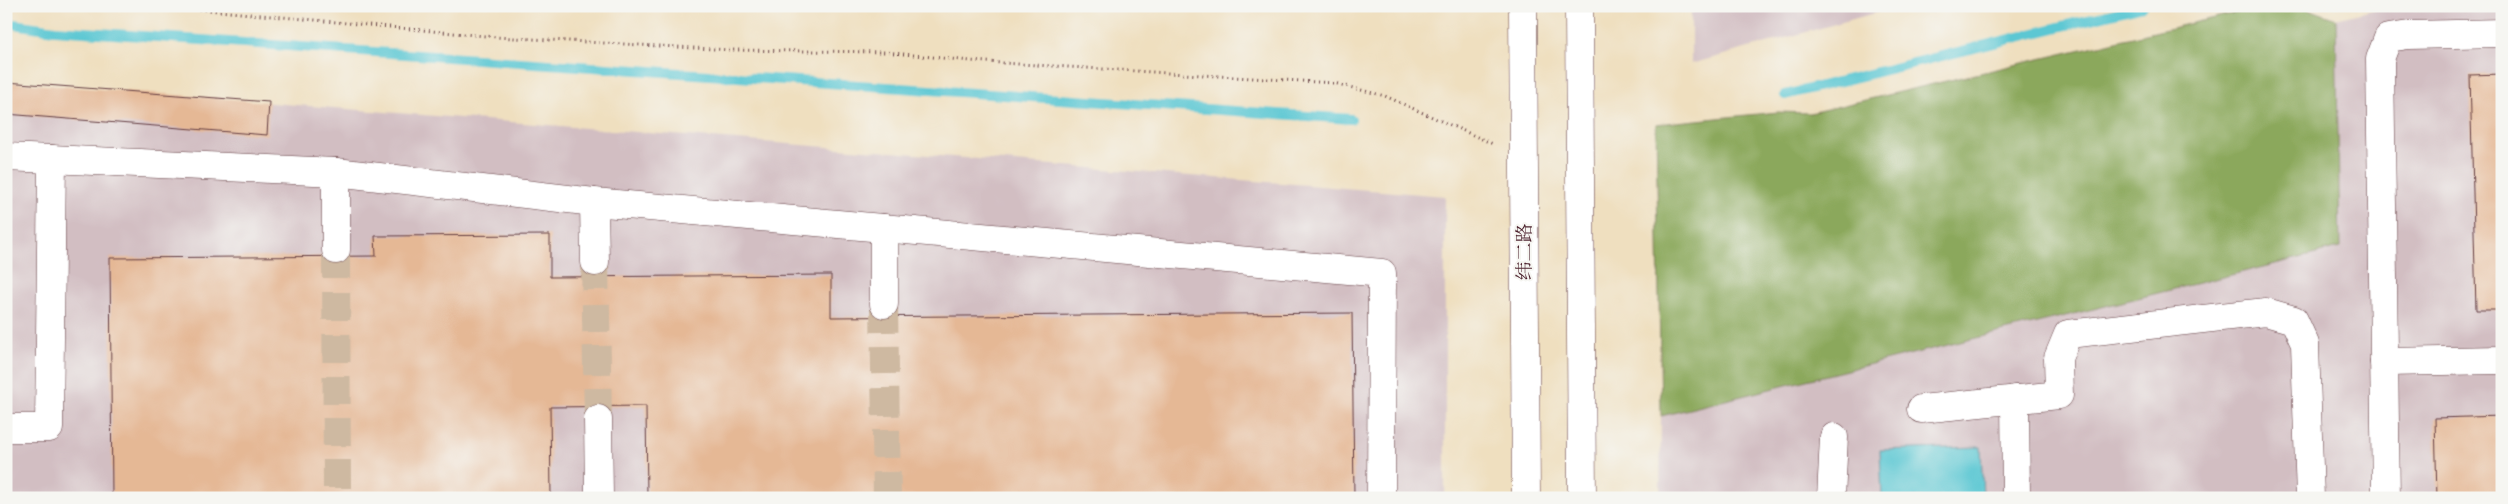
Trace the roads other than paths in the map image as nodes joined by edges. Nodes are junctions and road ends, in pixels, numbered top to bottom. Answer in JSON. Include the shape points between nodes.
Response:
{"nodes":[{"id":1,"x":1523,"y":6,"type":"edge"},
{"id":2,"x":1579,"y":6,"type":"edge"},
{"id":3,"x":2502,"y":33,"type":"edge"},
{"id":4,"x":6,"y":157,"type":"edge"},
{"id":5,"x":52,"y":159,"type":"junction"},
{"id":6,"x":336,"y":172,"type":"junction"},
{"id":7,"x":594,"y":202,"type":"junction"},
{"id":8,"x":884,"y":228,"type":"junction"},
{"id":9,"x":336,"y":250,"type":"tunnel mouth"},
{"id":10,"x":595,"y":262,"type":"tunnel mouth"},
{"id":11,"x":884,"y":304,"type":"tunnel mouth"},
{"id":12,"x":2502,"y":360,"type":"edge"},
{"id":13,"x":2384,"y":362,"type":"junction"},
{"id":14,"x":2015,"y":399,"type":"junction"},
{"id":15,"x":1921,"y":409,"type":"dead end"},
{"id":16,"x":598,"y":418,"type":"tunnel mouth"},
{"id":17,"x":6,"y":428,"type":"edge"},
{"id":18,"x":1834,"y":437,"type":"dead end"},
{"id":19,"x":599,"y":498,"type":"edge"},
{"id":20,"x":1381,"y":498,"type":"edge"},
{"id":21,"x":1526,"y":498,"type":"edge"},
{"id":22,"x":1582,"y":498,"type":"edge"},
{"id":23,"x":1831,"y":498,"type":"edge"},
{"id":24,"x":2016,"y":498,"type":"edge"},
{"id":25,"x":2310,"y":498,"type":"edge"},
{"id":26,"x":2386,"y":498,"type":"edge"}],
"edges":[{"from":1,"to":21,"type":"street","name":"纬二路"},
{"from":2,"to":22,"type":"street"},
{"from":3,"to":13,"type":"street","via":[[2388,38],[2380,59]]},
{"from":4,"to":5,"type":"street"},
{"from":5,"to":6,"type":"street"},
{"from":5,"to":17,"type":"street","via":[[49,428]]},
{"from":6,"to":7,"type":"street"},
{"from":6,"to":9,"type":"street"},
{"from":7,"to":8,"type":"street"},
{"from":7,"to":10,"type":"street"},
{"from":8,"to":11,"type":"street"},
{"from":8,"to":20,"type":"street","via":[[1382,273]]},
{"from":12,"to":13,"type":"street"},
{"from":13,"to":26,"type":"street"},
{"from":14,"to":15,"type":"street"},
{"from":14,"to":24,"type":"street"},
{"from":14,"to":25,"type":"street","via":[[2059,395],[2058,358],[2068,334],[2266,312],[2294,320],[2305,344]]},
{"from":16,"to":19,"type":"street"},
{"from":18,"to":23,"type":"street"}]}
